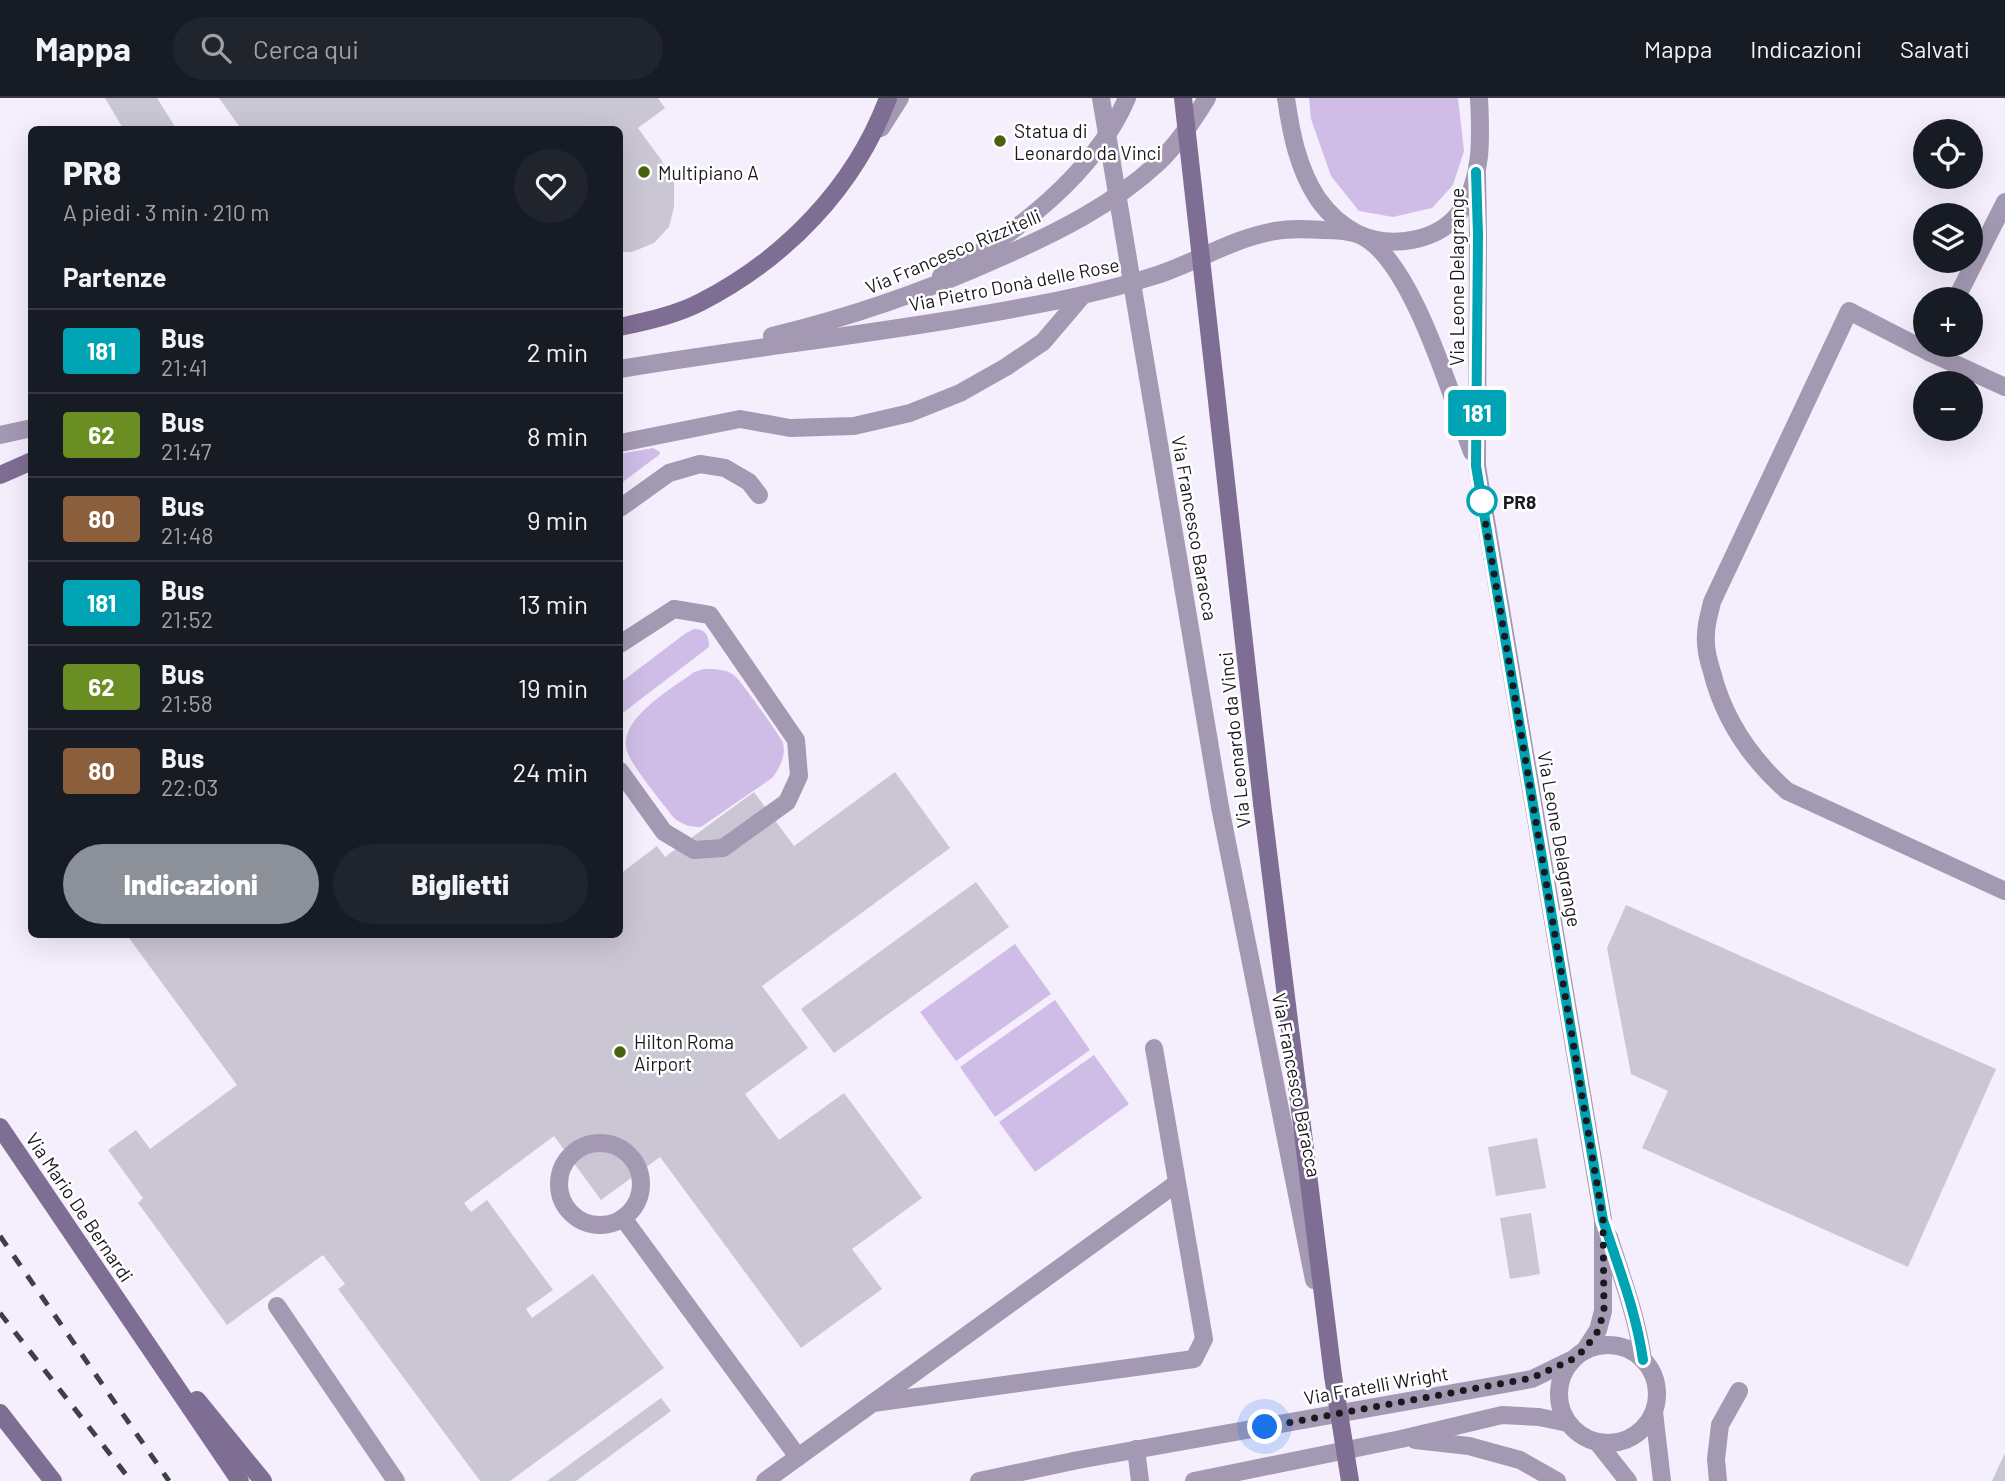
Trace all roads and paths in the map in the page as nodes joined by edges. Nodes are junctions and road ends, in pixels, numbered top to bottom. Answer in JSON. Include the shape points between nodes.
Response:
{"nodes":[{"id":1,"x":888,"y":98,"type":"edge"},
{"id":2,"x":900,"y":98,"type":"edge"},
{"id":3,"x":1101,"y":98,"type":"edge"},
{"id":4,"x":1127,"y":98,"type":"edge"},
{"id":5,"x":1183,"y":98,"type":"edge"},
{"id":6,"x":1207,"y":98,"type":"edge"},
{"id":7,"x":1286,"y":98,"type":"edge"},
{"id":8,"x":1479,"y":98,"type":"edge"},
{"id":9,"x":1487,"y":98,"type":"edge"},
{"id":10,"x":1480,"y":121,"type":"junction"},
{"id":11,"x":852,"y":171,"type":"junction"},
{"id":12,"x":1476,"y":172,"type":"junction"},
{"id":13,"x":2005,"y":202,"type":"edge"},
{"id":14,"x":1359,"y":235,"type":"junction"},
{"id":15,"x":1962,"y":287,"type":"edge"},
{"id":16,"x":1083,"y":295,"type":"junction"},
{"id":17,"x":898,"y":299,"type":"junction"},
{"id":18,"x":623,"y":326,"type":"edge"},
{"id":19,"x":1913,"y":340,"type":"edge"},
{"id":20,"x":1948,"y":357,"type":"edge"},
{"id":21,"x":669,"y":361,"type":"junction"},
{"id":22,"x":623,"y":368,"type":"edge"},
{"id":23,"x":2005,"y":387,"type":"edge"},
{"id":24,"x":28,"y":429,"type":"edge"},
{"id":25,"x":0,"y":435,"type":"edge"},
{"id":26,"x":623,"y":442,"type":"edge"},
{"id":27,"x":28,"y":463,"type":"edge"},
{"id":28,"x":1476,"y":466,"type":"junction"},
{"id":29,"x":28,"y":472,"type":"edge"},
{"id":30,"x":0,"y":475,"type":"edge"},
{"id":31,"x":0,"y":482,"type":"edge"},
{"id":32,"x":759,"y":495,"type":"dead end"},
{"id":33,"x":623,"y":506,"type":"edge"},
{"id":34,"x":623,"y":642,"type":"edge"},
{"id":35,"x":623,"y":775,"type":"edge"},
{"id":36,"x":2005,"y":891,"type":"edge"},
{"id":37,"x":1154,"y":1048,"type":"dead end"},
{"id":38,"x":0,"y":1127,"type":"edge"},
{"id":39,"x":1177,"y":1183,"type":"junction"},
{"id":40,"x":623,"y":1218,"type":"junction"},
{"id":41,"x":1603,"y":1220,"type":"junction"},
{"id":42,"x":277,"y":1306,"type":"dead end"},
{"id":43,"x":124,"y":1310,"type":"junction"},
{"id":44,"x":1578,"y":1355,"type":"junction"},
{"id":45,"x":1643,"y":1360,"type":"junction"},
{"id":46,"x":1333,"y":1376,"type":"junction"},
{"id":47,"x":1739,"y":1391,"type":"dead end"},
{"id":48,"x":873,"y":1403,"type":"junction"},
{"id":49,"x":1654,"y":1412,"type":"junction"},
{"id":50,"x":0,"y":1413,"type":"edge"},
{"id":51,"x":0,"y":1420,"type":"edge"},
{"id":52,"x":1568,"y":1423,"type":"junction"},
{"id":53,"x":1401,"y":1439,"type":"junction"},
{"id":54,"x":1597,"y":1442,"type":"junction"},
{"id":55,"x":1136,"y":1449,"type":"junction"},
{"id":56,"x":798,"y":1457,"type":"junction"},
{"id":57,"x":40,"y":1481,"type":"edge"},
{"id":58,"x":53,"y":1481,"type":"edge"},
{"id":59,"x":240,"y":1481,"type":"edge"},
{"id":60,"x":263,"y":1481,"type":"edge"},
{"id":61,"x":396,"y":1481,"type":"edge"},
{"id":62,"x":765,"y":1481,"type":"edge"},
{"id":63,"x":979,"y":1481,"type":"edge"},
{"id":64,"x":1140,"y":1481,"type":"edge"},
{"id":65,"x":1194,"y":1481,"type":"edge"},
{"id":66,"x":1350,"y":1481,"type":"edge"},
{"id":67,"x":1557,"y":1481,"type":"edge"},
{"id":68,"x":1628,"y":1481,"type":"edge"},
{"id":69,"x":1662,"y":1481,"type":"edge"},
{"id":70,"x":1717,"y":1481,"type":"edge"}],
"edges":[{"from":1,"to":11,"type":"main road"},
{"from":2,"to":11,"type":"street"},
{"from":3,"to":46,"type":"street","name":"Via Francesco Baracca","bridge":true,"via":[[1220,807]]},
{"from":4,"to":17,"type":"street","via":[[1097,152],[1068,183],[1012,231]]},
{"from":5,"to":46,"type":"main road","name":"Via Leonardo da Vinci","bridge":true,"via":[[1262,803]]},
{"from":6,"to":17,"type":"street","name":"Via Francesco Rizzitelli","via":[[1158,162],[1112,199],[1026,246]]},
{"from":7,"to":14,"type":"street","name":"Via Leone Delagrange","via":[[1290,131],[1305,176],[1338,221]]},
{"from":8,"to":10,"type":"street"},
{"from":9,"to":10,"type":"street"},
{"from":10,"to":12,"type":"street"},
{"from":11,"to":18,"type":"main road","via":[[822,210],[762,262],[699,303]]},
{"from":12,"to":14,"type":"street","name":"Via Pietro Donà delle Rose","via":[[1459,212],[1430,235],[1383,241]]},
{"from":12,"to":28,"type":"street","name":"Via Leone Delagrange"},
{"from":13,"to":15,"type":"street"},
{"from":14,"to":16,"type":"street","name":"Via Pietro Donà delle Rose","via":[[1305,229],[1262,234],[1159,274]]},
{"from":14,"to":28,"type":"street","name":"Via Leone Delagrange","via":[[1390,261],[1421,314]]},
{"from":16,"to":21,"type":"street","name":"Via Pietro Donà delle Rose","via":[[932,323]]},
{"from":16,"to":26,"type":"street","via":[[1043,342],[1006,368],[910,413],[854,426],[790,428],[740,419]]},
{"from":17,"to":21,"type":"street","name":"Via Francesco Rizzitelli"},
{"from":19,"to":36,"type":"street","via":[[1849,311],[1712,602],[1706,634],[1709,661],[1724,710],[1743,743],[1787,791]]},
{"from":20,"to":23,"type":"street"},
{"from":21,"to":22,"type":"street","name":"Via Pietro Donà delle Rose"},
{"from":24,"to":25,"type":"street"},
{"from":27,"to":30,"type":"main road"},
{"from":28,"to":41,"type":"street","name":"Via Leone Delagrange"},
{"from":29,"to":31,"type":"street"},
{"from":32,"to":33,"type":"street","via":[[749,482],[725,468],[699,464],[669,472]]},
{"from":34,"to":35,"type":"street","via":[[674,608],[709,615],[796,740],[799,776],[787,802],[723,848],[694,850],[664,832]]},
{"from":37,"to":39,"type":"street"},
{"from":38,"to":43,"type":"main road","name":"Via Mario De Bernardi"},
{"from":39,"to":48,"type":"street"},
{"from":39,"to":48,"type":"street","via":[[1204,1339],[1194,1359]]},
{"from":40,"to":40,"type":"street","via":[[640,1195],[638,1167],[630,1155],[619,1147],[592,1143],[569,1156],[558,1179],[564,1205],[584,1222],[596,1225]]},
{"from":40,"to":56,"type":"street"},
{"from":41,"to":44,"type":"street","name":"Via Leone Delagrange","via":[[1604,1311],[1598,1331]]},
{"from":41,"to":45,"type":"street","name":"Via Leone Delagrange","via":[[1632,1305]]},
{"from":42,"to":61,"type":"street"},
{"from":43,"to":59,"type":"main road"},
{"from":43,"to":60,"type":"main road"},
{"from":44,"to":45,"type":"street","via":[[1600,1345],[1615,1345]]},
{"from":44,"to":52,"type":"street","via":[[1562,1375],[1558,1392]]},
{"from":44,"to":55,"type":"street","name":"Via Fratelli Wright","via":[[1532,1378]]},
{"from":45,"to":49,"type":"street","via":[[1656,1384]]},
{"from":46,"to":66,"type":"main road","name":"Via Leonardo da Vinci","bridge":true},
{"from":47,"to":70,"type":"street","via":[[1720,1425]]},
{"from":48,"to":56,"type":"street"},
{"from":49,"to":54,"type":"street","via":[[1631,1437]]},
{"from":49,"to":69,"type":"street"},
{"from":50,"to":58,"type":"main road"},
{"from":51,"to":57,"type":"main road"},
{"from":52,"to":53,"type":"street","via":[[1502,1415]]},
{"from":52,"to":54,"type":"street","via":[[1581,1436]]},
{"from":53,"to":65,"type":"street"},
{"from":53,"to":67,"type":"street","via":[[1469,1446],[1520,1460]]},
{"from":54,"to":68,"type":"street"},
{"from":55,"to":63,"type":"street","name":"Via Fratelli Wright"},
{"from":55,"to":64,"type":"street"},
{"from":56,"to":62,"type":"street"}]}
